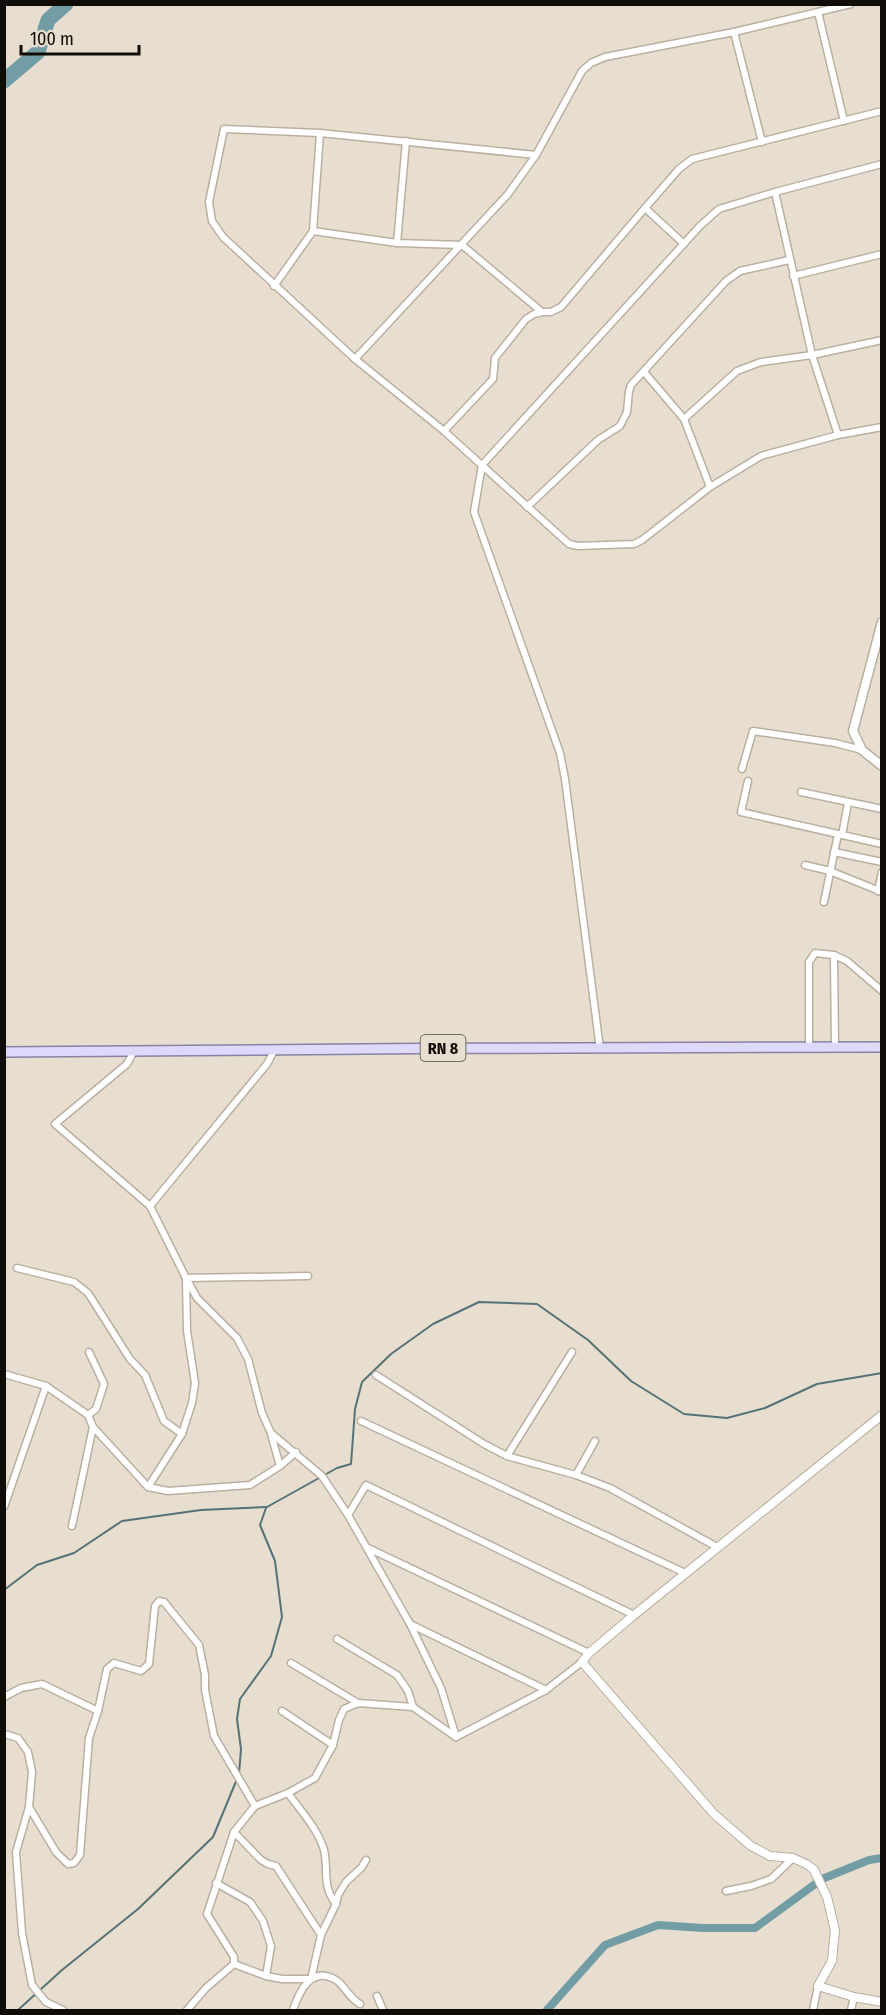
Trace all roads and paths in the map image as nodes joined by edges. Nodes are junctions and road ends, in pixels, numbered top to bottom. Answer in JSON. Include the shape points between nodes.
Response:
{"nodes":[{"id":1,"x":851,"y":4,"type":"edge"},
{"id":2,"x":819,"y":12,"type":"junction"},
{"id":3,"x":734,"y":32,"type":"junction"},
{"id":4,"x":882,"y":111,"type":"edge"},
{"id":5,"x":844,"y":121,"type":"junction"},
{"id":6,"x":320,"y":133,"type":"junction"},
{"id":7,"x":406,"y":141,"type":"junction"},
{"id":8,"x":762,"y":142,"type":"junction"},
{"id":9,"x":536,"y":155,"type":"junction"},
{"id":10,"x":882,"y":164,"type":"edge"},
{"id":11,"x":775,"y":192,"type":"junction"},
{"id":12,"x":645,"y":208,"type":"junction"},
{"id":13,"x":313,"y":231,"type":"junction"},
{"id":14,"x":397,"y":243,"type":"junction"},
{"id":15,"x":684,"y":244,"type":"junction"},
{"id":16,"x":462,"y":245,"type":"junction"},
{"id":17,"x":882,"y":254,"type":"edge"},
{"id":18,"x":789,"y":260,"type":"junction"},
{"id":19,"x":793,"y":276,"type":"junction"},
{"id":20,"x":274,"y":286,"type":"junction"},
{"id":21,"x":536,"y":306,"type":"junction"},
{"id":22,"x":542,"y":312,"type":"junction"},
{"id":23,"x":534,"y":314,"type":"junction"},
{"id":24,"x":882,"y":340,"type":"edge"},
{"id":25,"x":812,"y":355,"type":"junction"},
{"id":26,"x":355,"y":358,"type":"junction"},
{"id":27,"x":644,"y":372,"type":"junction"},
{"id":28,"x":684,"y":419,"type":"junction"},
{"id":29,"x":882,"y":427,"type":"edge"},
{"id":30,"x":444,"y":431,"type":"junction"},
{"id":31,"x":838,"y":435,"type":"junction"},
{"id":32,"x":482,"y":465,"type":"junction"},
{"id":33,"x":710,"y":487,"type":"junction"},
{"id":34,"x":527,"y":507,"type":"junction"},
{"id":35,"x":882,"y":622,"type":"edge"},
{"id":36,"x":862,"y":750,"type":"junction"},
{"id":37,"x":882,"y":766,"type":"edge"},
{"id":38,"x":742,"y":769,"type":"dead end"},
{"id":39,"x":748,"y":781,"type":"dead end"},
{"id":40,"x":801,"y":792,"type":"dead end"},
{"id":41,"x":848,"y":803,"type":"junction"},
{"id":42,"x":882,"y":809,"type":"edge"},
{"id":43,"x":840,"y":835,"type":"junction"},
{"id":44,"x":882,"y":844,"type":"edge"},
{"id":45,"x":834,"y":852,"type":"junction"},
{"id":46,"x":882,"y":862,"type":"edge"},
{"id":47,"x":805,"y":865,"type":"dead end"},
{"id":48,"x":830,"y":871,"type":"junction"},
{"id":49,"x":882,"y":872,"type":"edge"},
{"id":50,"x":880,"y":892,"type":"edge"},
{"id":51,"x":824,"y":902,"type":"dead end"},
{"id":52,"x":834,"y":955,"type":"junction"},
{"id":53,"x":882,"y":991,"type":"edge"},
{"id":54,"x":809,"y":1047,"type":"junction"},
{"id":55,"x":835,"y":1047,"type":"junction"},
{"id":56,"x":882,"y":1047,"type":"edge"},
{"id":57,"x":275,"y":1049,"type":"junction"},
{"id":58,"x":600,"y":1049,"type":"junction"},
{"id":59,"x":134,"y":1050,"type":"junction"},
{"id":60,"x":4,"y":1052,"type":"edge"},
{"id":61,"x":150,"y":1206,"type":"junction"},
{"id":62,"x":17,"y":1268,"type":"dead end"},
{"id":63,"x":308,"y":1276,"type":"dead end"},
{"id":64,"x":186,"y":1278,"type":"junction"},
{"id":65,"x":89,"y":1352,"type":"dead end"},
{"id":66,"x":572,"y":1352,"type":"dead end"},
{"id":67,"x":4,"y":1374,"type":"edge"},
{"id":68,"x":376,"y":1375,"type":"dead end"},
{"id":69,"x":46,"y":1386,"type":"junction"},
{"id":70,"x":88,"y":1415,"type":"junction"},
{"id":71,"x":882,"y":1415,"type":"edge"},
{"id":72,"x":361,"y":1421,"type":"dead end"},
{"id":73,"x":93,"y":1427,"type":"junction"},
{"id":74,"x":271,"y":1433,"type":"junction"},
{"id":75,"x":182,"y":1434,"type":"junction"},
{"id":76,"x":595,"y":1441,"type":"dead end"},
{"id":77,"x":296,"y":1452,"type":"junction"},
{"id":78,"x":507,"y":1456,"type":"junction"},
{"id":79,"x":280,"y":1466,"type":"junction"},
{"id":80,"x":576,"y":1475,"type":"junction"},
{"id":81,"x":148,"y":1487,"type":"junction"},
{"id":82,"x":4,"y":1507,"type":"edge"},
{"id":83,"x":348,"y":1515,"type":"junction"},
{"id":84,"x":72,"y":1526,"type":"dead end"},
{"id":85,"x":367,"y":1547,"type":"junction"},
{"id":86,"x":717,"y":1547,"type":"junction"},
{"id":87,"x":685,"y":1573,"type":"junction"},
{"id":88,"x":634,"y":1615,"type":"junction"},
{"id":89,"x":410,"y":1624,"type":"junction"},
{"id":90,"x":337,"y":1639,"type":"dead end"},
{"id":91,"x":589,"y":1653,"type":"junction"},
{"id":92,"x":582,"y":1662,"type":"junction"},
{"id":93,"x":291,"y":1663,"type":"dead end"},
{"id":94,"x":546,"y":1690,"type":"junction"},
{"id":95,"x":4,"y":1697,"type":"edge"},
{"id":96,"x":358,"y":1703,"type":"junction"},
{"id":97,"x":413,"y":1707,"type":"junction"},
{"id":98,"x":98,"y":1711,"type":"junction"},
{"id":99,"x":282,"y":1711,"type":"dead end"},
{"id":100,"x":4,"y":1734,"type":"edge"},
{"id":101,"x":456,"y":1737,"type":"junction"},
{"id":102,"x":333,"y":1745,"type":"junction"},
{"id":103,"x":288,"y":1793,"type":"junction"},
{"id":104,"x":255,"y":1806,"type":"junction"},
{"id":105,"x":28,"y":1807,"type":"junction"},
{"id":106,"x":234,"y":1832,"type":"junction"},
{"id":107,"x":793,"y":1858,"type":"junction"},
{"id":108,"x":366,"y":1860,"type":"dead end"},
{"id":109,"x":216,"y":1883,"type":"junction"},
{"id":110,"x":726,"y":1891,"type":"dead end"},
{"id":111,"x":336,"y":1904,"type":"junction"},
{"id":112,"x":321,"y":1935,"type":"junction"},
{"id":113,"x":234,"y":1964,"type":"junction"},
{"id":114,"x":266,"y":1976,"type":"junction"},
{"id":115,"x":311,"y":1979,"type":"junction"},
{"id":116,"x":818,"y":1986,"type":"junction"},
{"id":117,"x":376,"y":1996,"type":"dead end"},
{"id":118,"x":854,"y":1997,"type":"junction"},
{"id":119,"x":882,"y":2002,"type":"edge"},
{"id":120,"x":360,"y":2004,"type":"dead end"},
{"id":121,"x":63,"y":2010,"type":"edge"},
{"id":122,"x":187,"y":2010,"type":"edge"},
{"id":123,"x":293,"y":2010,"type":"edge"},
{"id":124,"x":383,"y":2010,"type":"edge"},
{"id":125,"x":813,"y":2010,"type":"edge"},
{"id":126,"x":850,"y":2010,"type":"edge"}],
"edges":[{"from":1,"to":2,"type":"street"},
{"from":2,"to":3,"type":"street"},
{"from":2,"to":5,"type":"street"},
{"from":3,"to":8,"type":"street"},
{"from":3,"to":9,"type":"street","via":[[591,63],[582,71]]},
{"from":4,"to":5,"type":"street"},
{"from":5,"to":8,"type":"street"},
{"from":6,"to":7,"type":"street"},
{"from":6,"to":13,"type":"street"},
{"from":6,"to":20,"type":"street","via":[[224,129],[209,201],[212,221]]},
{"from":7,"to":9,"type":"street"},
{"from":7,"to":14,"type":"street"},
{"from":8,"to":12,"type":"street","via":[[692,159]]},
{"from":9,"to":16,"type":"street","via":[[508,194]]},
{"from":10,"to":11,"type":"street"},
{"from":11,"to":15,"type":"street","via":[[719,209]]},
{"from":11,"to":18,"type":"street"},
{"from":12,"to":15,"type":"street"},
{"from":12,"to":22,"type":"street","via":[[561,307]]},
{"from":13,"to":14,"type":"street"},
{"from":13,"to":20,"type":"street"},
{"from":14,"to":16,"type":"street"},
{"from":15,"to":32,"type":"street"},
{"from":16,"to":21,"type":"street"},
{"from":16,"to":26,"type":"street"},
{"from":17,"to":19,"type":"street"},
{"from":18,"to":19,"type":"street"},
{"from":18,"to":27,"type":"street","via":[[733,274]]},
{"from":19,"to":25,"type":"street"},
{"from":20,"to":26,"type":"street"},
{"from":21,"to":22,"type":"street"},
{"from":21,"to":23,"type":"street"},
{"from":22,"to":23,"type":"street"},
{"from":23,"to":30,"type":"street","via":[[495,358],[493,379]]},
{"from":24,"to":25,"type":"street"},
{"from":25,"to":28,"type":"street","via":[[761,362],[737,371]]},
{"from":25,"to":31,"type":"street"},
{"from":26,"to":30,"type":"street"},
{"from":27,"to":28,"type":"street"},
{"from":27,"to":34,"type":"street","via":[[631,385],[627,412],[620,426],[598,440]]},
{"from":28,"to":33,"type":"street"},
{"from":29,"to":31,"type":"street"},
{"from":30,"to":32,"type":"street"},
{"from":31,"to":33,"type":"street","via":[[761,456]]},
{"from":32,"to":34,"type":"street"},
{"from":32,"to":58,"type":"street","via":[[474,512],[560,753]]},
{"from":33,"to":34,"type":"street","via":[[642,540],[629,545],[569,544]]},
{"from":35,"to":36,"type":"main road","via":[[853,731]]},
{"from":36,"to":37,"type":"main road"},
{"from":36,"to":38,"type":"street","via":[[753,731]]},
{"from":39,"to":43,"type":"street","via":[[741,812]]},
{"from":40,"to":41,"type":"street"},
{"from":41,"to":42,"type":"street"},
{"from":41,"to":43,"type":"street"},
{"from":43,"to":44,"type":"street"},
{"from":43,"to":45,"type":"street"},
{"from":45,"to":46,"type":"street"},
{"from":45,"to":48,"type":"street"},
{"from":47,"to":48,"type":"street"},
{"from":48,"to":50,"type":"street"},
{"from":48,"to":51,"type":"street"},
{"from":49,"to":50,"type":"street"},
{"from":52,"to":53,"type":"street"},
{"from":52,"to":54,"type":"street","via":[[815,953],[809,962]]},
{"from":52,"to":55,"type":"street"},
{"from":54,"to":55,"type":"main road","number":"RN 8"},
{"from":54,"to":58,"type":"main road","number":"RN 8"},
{"from":55,"to":56,"type":"main road","number":"RN 8"},
{"from":57,"to":58,"type":"main road","number":"RN 8"},
{"from":57,"to":59,"type":"main road","number":"RN 8"},
{"from":57,"to":61,"type":"street","via":[[267,1064]]},
{"from":59,"to":60,"type":"main road","number":"RN 8"},
{"from":59,"to":61,"type":"street","via":[[127,1064],[55,1124]]},
{"from":61,"to":64,"type":"street"},
{"from":62,"to":75,"type":"street","via":[[74,1282],[88,1293],[145,1376],[164,1421]]},
{"from":63,"to":64,"type":"street"},
{"from":64,"to":74,"type":"street","via":[[197,1298],[237,1338],[248,1359]]},
{"from":64,"to":75,"type":"street","via":[[187,1331],[195,1383]]},
{"from":65,"to":70,"type":"street","via":[[104,1384],[96,1409]]},
{"from":66,"to":78,"type":"street"},
{"from":67,"to":69,"type":"street"},
{"from":68,"to":78,"type":"street"},
{"from":69,"to":70,"type":"street"},
{"from":69,"to":82,"type":"street"},
{"from":70,"to":73,"type":"street"},
{"from":71,"to":86,"type":"street"},
{"from":72,"to":87,"type":"street"},
{"from":73,"to":81,"type":"street"},
{"from":73,"to":84,"type":"street"},
{"from":74,"to":77,"type":"street"},
{"from":74,"to":79,"type":"street"},
{"from":75,"to":81,"type":"street"},
{"from":76,"to":80,"type":"street"},
{"from":77,"to":79,"type":"street"},
{"from":77,"to":83,"type":"street","via":[[322,1476]]},
{"from":78,"to":80,"type":"street"},
{"from":79,"to":81,"type":"street","via":[[249,1485],[168,1491]]},
{"from":80,"to":86,"type":"street","via":[[610,1488]]},
{"from":83,"to":85,"type":"street"},
{"from":83,"to":88,"type":"street","via":[[366,1485]]},
{"from":85,"to":89,"type":"street"},
{"from":85,"to":91,"type":"street"},
{"from":86,"to":87,"type":"street"},
{"from":87,"to":88,"type":"street"},
{"from":88,"to":91,"type":"street"},
{"from":89,"to":94,"type":"street"},
{"from":89,"to":101,"type":"street","via":[[441,1688]]},
{"from":90,"to":97,"type":"street","via":[[397,1675],[408,1690]]},
{"from":91,"to":92,"type":"street"},
{"from":92,"to":94,"type":"street"},
{"from":92,"to":107,"type":"street","via":[[714,1814],[751,1846],[770,1856]]},
{"from":93,"to":96,"type":"street"},
{"from":94,"to":101,"type":"street"},
{"from":95,"to":98,"type":"street","via":[[21,1688],[42,1684]]},
{"from":96,"to":97,"type":"street"},
{"from":96,"to":102,"type":"street","via":[[344,1709]]},
{"from":97,"to":101,"type":"street"},
{"from":98,"to":104,"type":"street","via":[[107,1669],[114,1663],[141,1671],[149,1664],[155,1606],[164,1602],[199,1645],[214,1736]]},
{"from":98,"to":105,"type":"street","via":[[89,1738],[80,1855],[74,1863],[68,1864],[56,1852]]},
{"from":99,"to":102,"type":"street"},
{"from":100,"to":105,"type":"street","via":[[18,1738],[28,1752],[32,1772]]},
{"from":102,"to":103,"type":"street","via":[[315,1778]]},
{"from":103,"to":104,"type":"street"},
{"from":103,"to":111,"type":"street","via":[[318,1836],[324,1851],[329,1894]]},
{"from":104,"to":106,"type":"street"},
{"from":105,"to":121,"type":"street","via":[[16,1852],[22,1933],[32,1985],[46,2002]]},
{"from":106,"to":109,"type":"street"},
{"from":106,"to":112,"type":"street","via":[[261,1860],[276,1866]]},
{"from":107,"to":110,"type":"street","via":[[771,1878]]},
{"from":107,"to":116,"type":"street","via":[[814,1870],[827,1897],[835,1930],[832,1961]]},
{"from":108,"to":111,"type":"street","via":[[346,1882]]},
{"from":109,"to":113,"type":"street","via":[[207,1914],[234,1957]]},
{"from":109,"to":114,"type":"street","via":[[250,1902],[263,1921],[271,1946]]},
{"from":111,"to":112,"type":"street"},
{"from":112,"to":115,"type":"street"},
{"from":113,"to":114,"type":"street"},
{"from":113,"to":122,"type":"street"},
{"from":114,"to":115,"type":"street"},
{"from":115,"to":120,"type":"street","via":[[322,1976],[337,1980]]},
{"from":115,"to":123,"type":"street","via":[[300,1989]]},
{"from":116,"to":118,"type":"street"},
{"from":116,"to":125,"type":"street"},
{"from":117,"to":124,"type":"street"},
{"from":118,"to":119,"type":"street"},
{"from":118,"to":126,"type":"street"}]}
